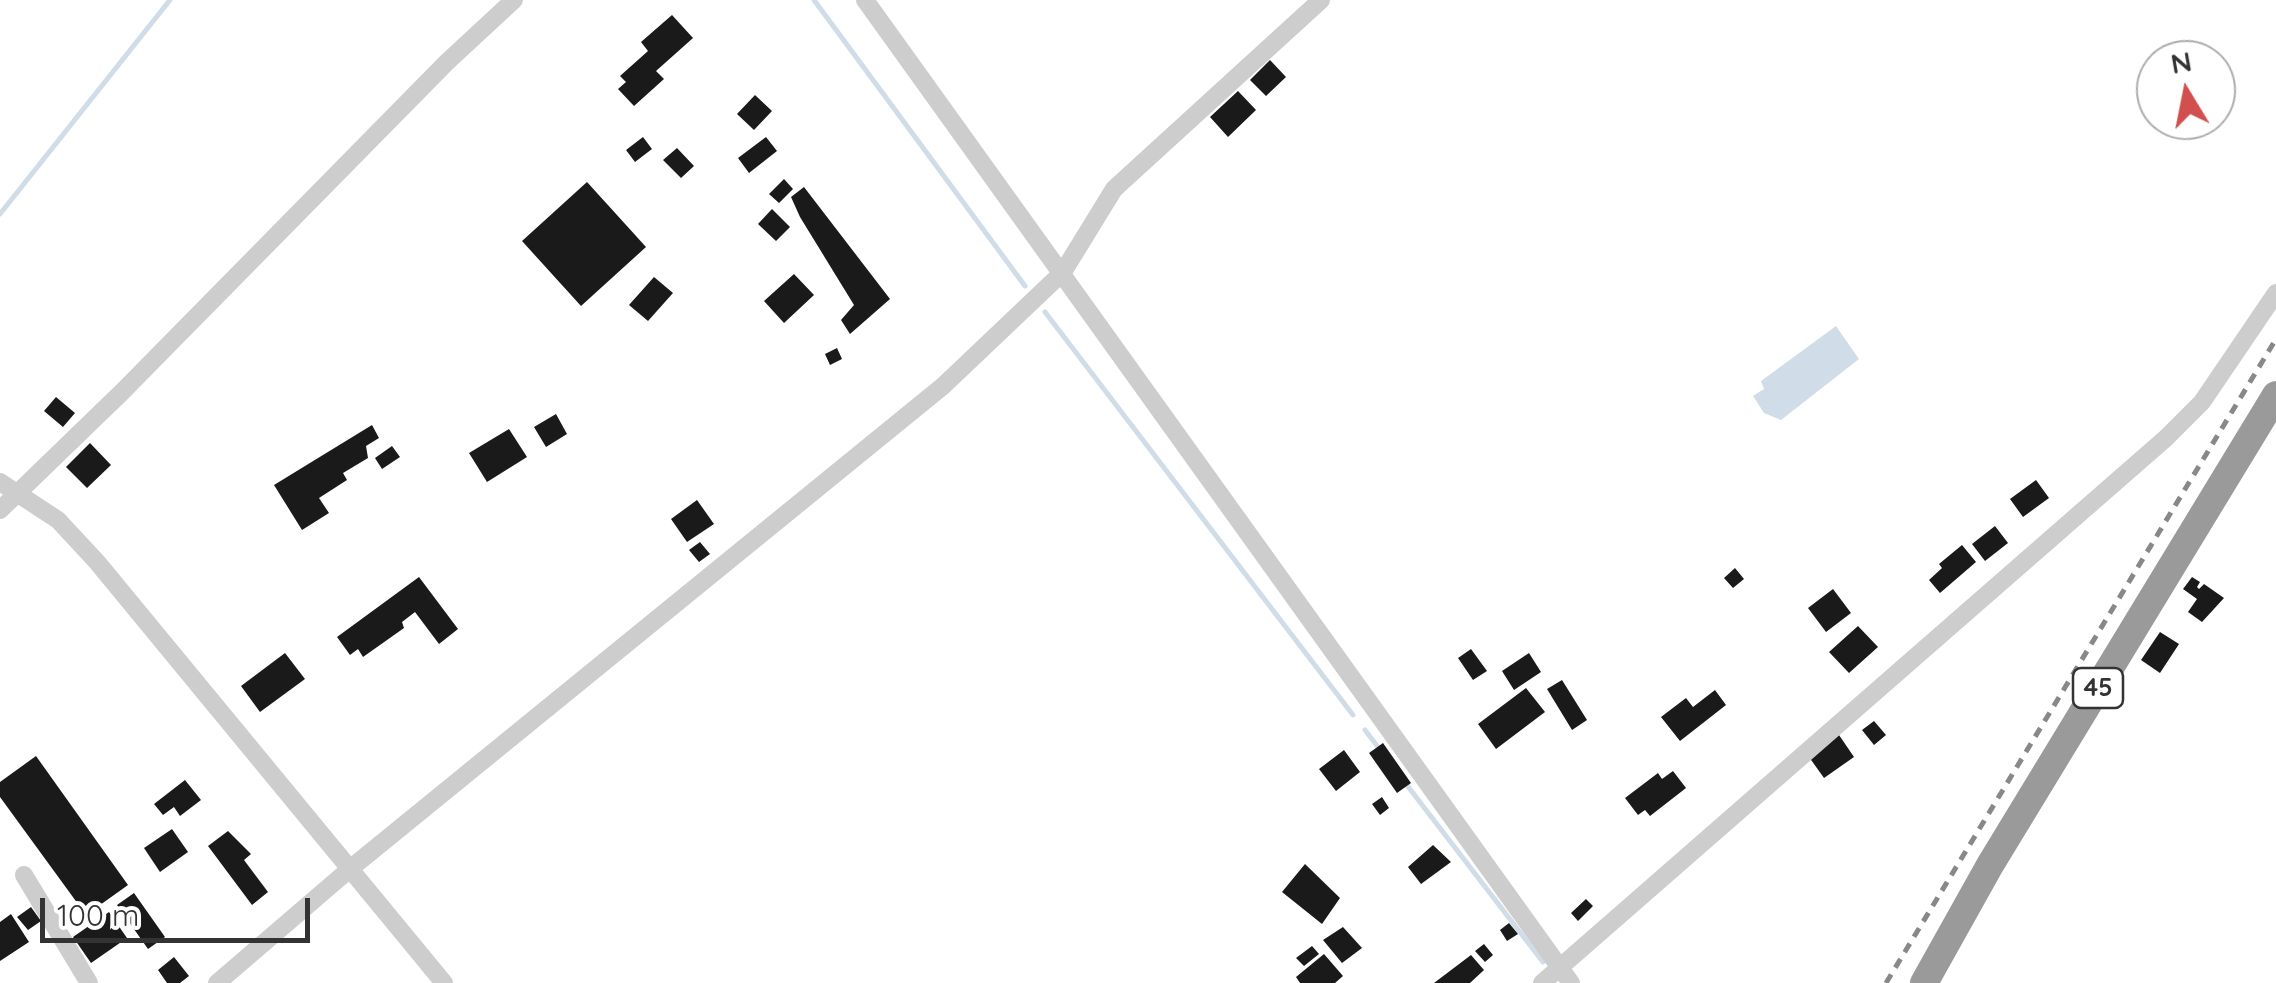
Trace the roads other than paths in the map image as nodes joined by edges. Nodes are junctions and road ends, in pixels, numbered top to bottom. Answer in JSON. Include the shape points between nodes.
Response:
{"nodes":[{"id":1,"x":514,"y":0,"type":"edge"},
{"id":2,"x":865,"y":0,"type":"edge"},
{"id":3,"x":1321,"y":0,"type":"edge"},
{"id":4,"x":1062,"y":272,"type":"junction"},
{"id":5,"x":2276,"y":293,"type":"edge"},
{"id":6,"x":2276,"y":396,"type":"edge"},
{"id":7,"x":0,"y":482,"type":"edge"},
{"id":8,"x":20,"y":493,"type":"junction"},
{"id":9,"x":0,"y":510,"type":"edge"},
{"id":10,"x":351,"y":868,"type":"junction"},
{"id":11,"x":24,"y":875,"type":"dead end"},
{"id":12,"x":1560,"y":967,"type":"junction"},
{"id":13,"x":90,"y":983,"type":"edge"},
{"id":14,"x":217,"y":983,"type":"edge"},
{"id":15,"x":444,"y":983,"type":"edge"},
{"id":16,"x":1542,"y":983,"type":"edge"},
{"id":17,"x":1572,"y":983,"type":"edge"},
{"id":18,"x":1924,"y":983,"type":"edge"}],
"edges":[{"from":1,"to":8,"type":"street"},
{"from":2,"to":4,"type":"street"},
{"from":3,"to":4,"type":"street","via":[[1114,189]]},
{"from":4,"to":10,"type":"street","via":[[943,386]]},
{"from":4,"to":12,"type":"street"},
{"from":5,"to":12,"type":"street","via":[[2202,402],[2166,438]]},
{"from":6,"to":18,"type":"highway","number":"45"},
{"from":7,"to":8,"type":"street"},
{"from":8,"to":9,"type":"street"},
{"from":8,"to":10,"type":"street","via":[[58,520],[97,562]]},
{"from":10,"to":14,"type":"street"},
{"from":10,"to":15,"type":"street"},
{"from":11,"to":13,"type":"street"},
{"from":12,"to":16,"type":"street"},
{"from":12,"to":17,"type":"street"}]}
